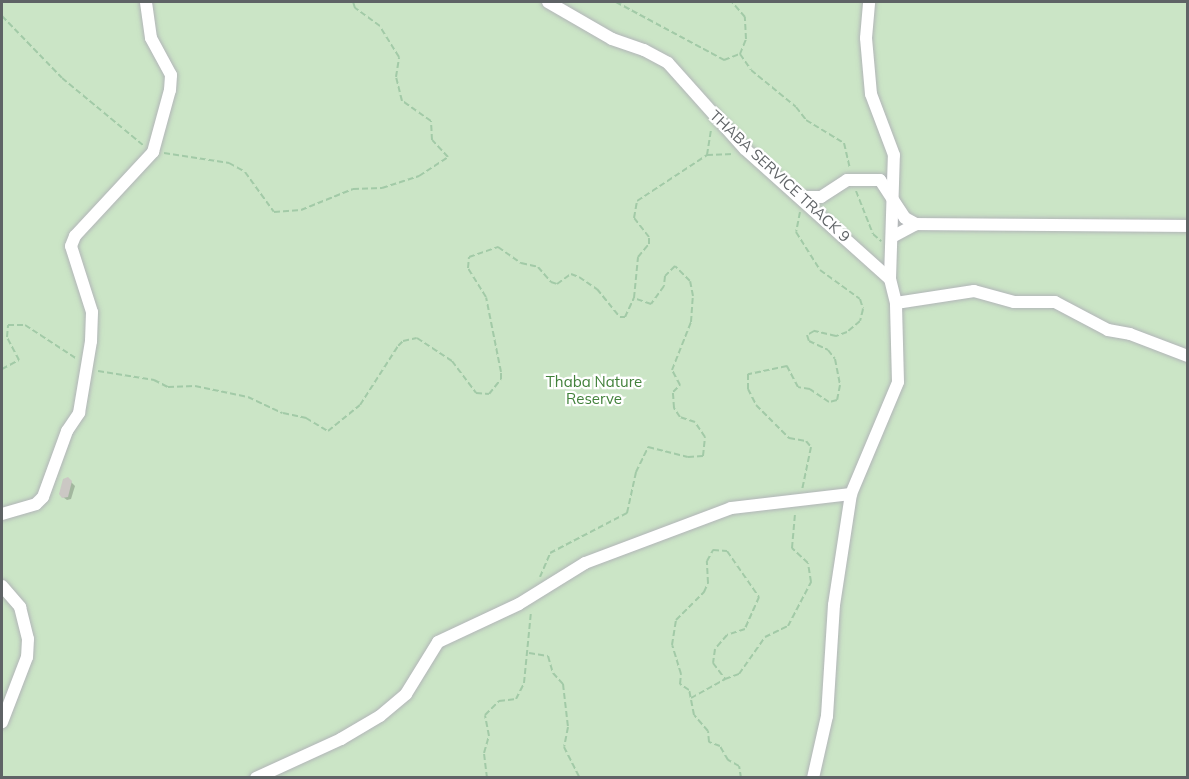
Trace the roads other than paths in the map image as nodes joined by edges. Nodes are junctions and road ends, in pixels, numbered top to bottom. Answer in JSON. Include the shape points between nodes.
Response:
{"nodes":[{"id":1,"x":146,"y":2,"type":"edge"},
{"id":2,"x":548,"y":2,"type":"edge"},
{"id":3,"x":869,"y":2,"type":"edge"},
{"id":4,"x":893,"y":195,"type":"junction"},
{"id":5,"x":802,"y":197,"type":"junction"},
{"id":6,"x":916,"y":224,"type":"junction"},
{"id":7,"x":1188,"y":226,"type":"edge"},
{"id":8,"x":892,"y":237,"type":"junction"},
{"id":9,"x":890,"y":279,"type":"junction"},
{"id":10,"x":896,"y":303,"type":"junction"},
{"id":11,"x":1188,"y":356,"type":"edge"},
{"id":12,"x":851,"y":494,"type":"junction"},
{"id":13,"x":2,"y":514,"type":"edge"},
{"id":14,"x":2,"y":586,"type":"edge"},
{"id":15,"x":2,"y":722,"type":"edge"},
{"id":16,"x":256,"y":777,"type":"edge"},
{"id":17,"x":813,"y":777,"type":"edge"}],
"edges":[{"from":1,"to":13,"type":"street","via":[[151,38],[171,75],[153,152],[123,181],[71,246],[92,312],[79,413],[67,431],[43,497],[36,504]]},
{"from":2,"to":5,"type":"street","name":"THABA SERVICE TRACK 9","via":[[612,39],[668,63],[752,155]]},
{"from":3,"to":4,"type":"street","via":[[868,72],[871,94],[894,155]]},
{"from":4,"to":5,"type":"street","via":[[880,180],[852,179],[839,183],[821,197]]},
{"from":4,"to":6,"type":"street","via":[[905,218]]},
{"from":4,"to":8,"type":"street"},
{"from":5,"to":9,"type":"street","name":"THABA SERVICE TRACK 9"},
{"from":6,"to":7,"type":"street"},
{"from":6,"to":8,"type":"street"},
{"from":8,"to":9,"type":"street"},
{"from":9,"to":10,"type":"street"},
{"from":10,"to":11,"type":"street","via":[[974,291],[1014,302],[1055,302],[1108,330]]},
{"from":10,"to":12,"type":"street","via":[[898,382]]},
{"from":12,"to":16,"type":"street","via":[[723,510],[585,563],[532,596],[438,642],[406,694],[380,716],[340,740]]},
{"from":12,"to":17,"type":"street","via":[[834,605],[827,716]]},
{"from":14,"to":15,"type":"street","via":[[20,607],[28,639],[27,657]]}]}
